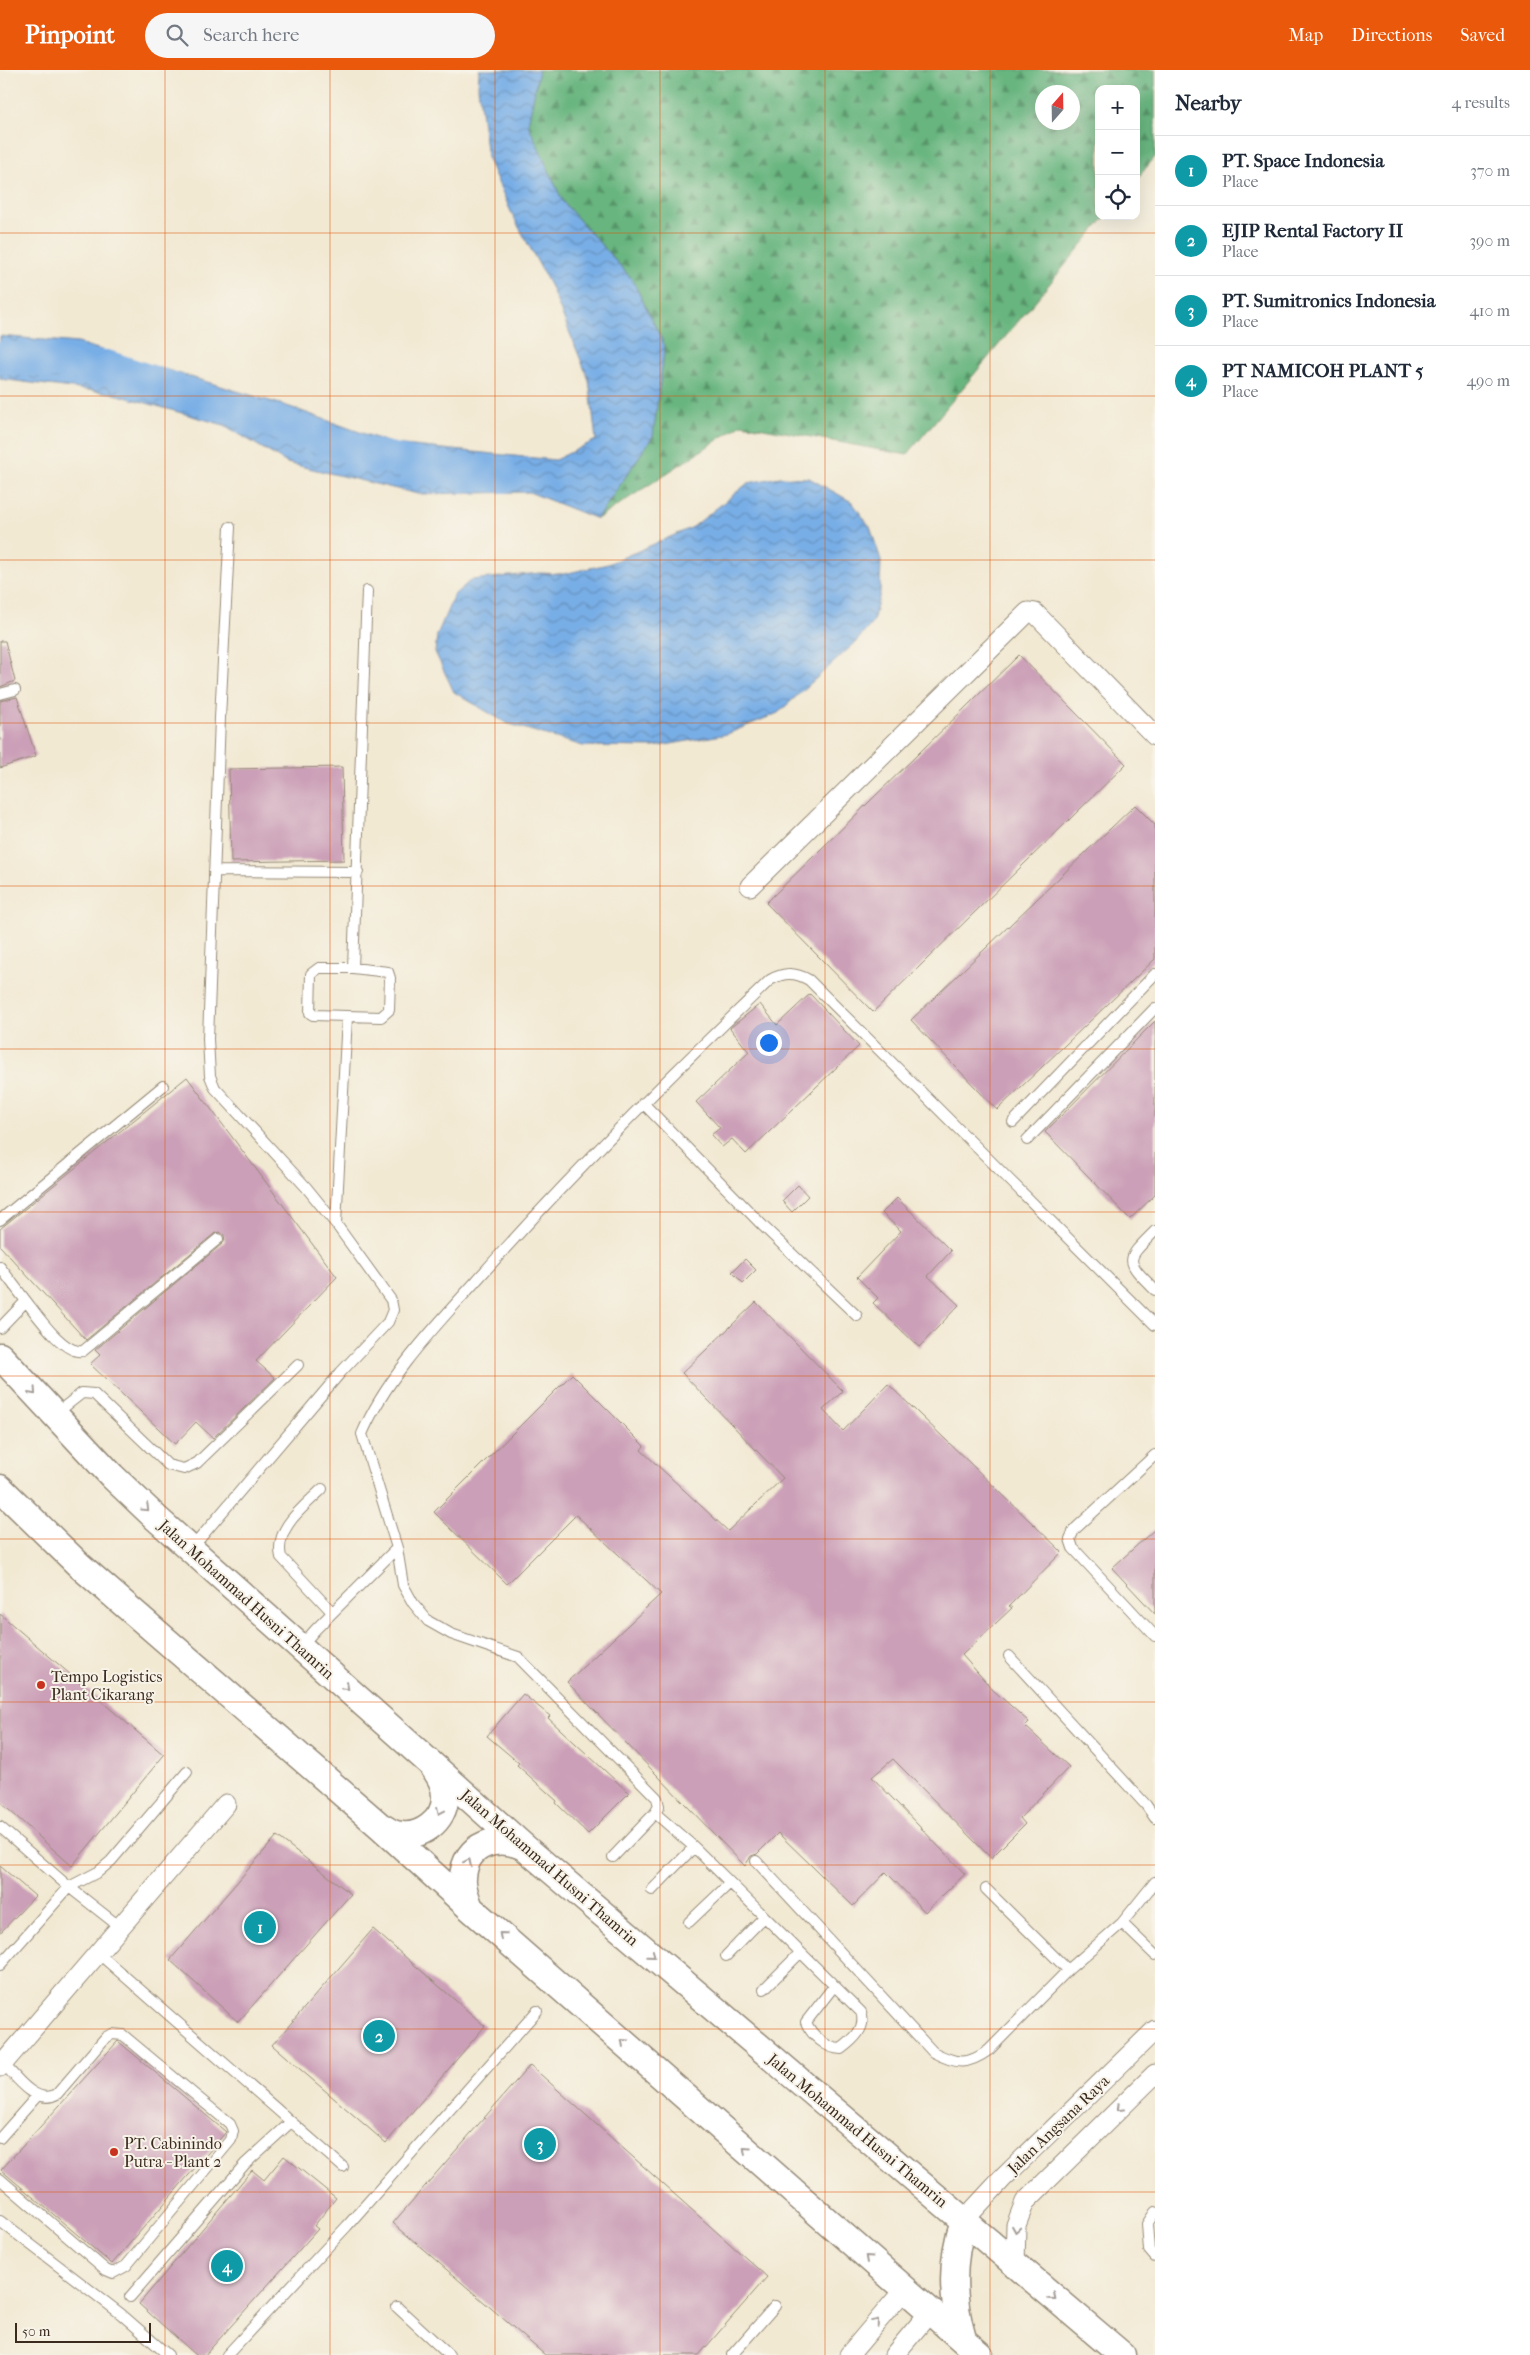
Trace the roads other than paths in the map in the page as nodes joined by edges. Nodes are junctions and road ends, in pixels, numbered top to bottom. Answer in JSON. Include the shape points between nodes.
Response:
{"nodes":[{"id":1,"x":230,"y":526,"type":"dead end"},
{"id":2,"x":367,"y":591,"type":"dead end"},
{"id":3,"x":15,"y":690,"type":"dead end"},
{"id":4,"x":0,"y":694,"type":"edge"},
{"id":5,"x":1155,"y":736,"type":"edge"},
{"id":6,"x":214,"y":871,"type":"junction"},
{"id":7,"x":358,"y":872,"type":"junction"},
{"id":8,"x":750,"y":886,"type":"dead end"},
{"id":9,"x":353,"y":968,"type":"junction"},
{"id":10,"x":1155,"y":974,"type":"edge"},
{"id":11,"x":1155,"y":1008,"type":"edge"},
{"id":12,"x":347,"y":1017,"type":"junction"},
{"id":13,"x":163,"y":1086,"type":"dead end"},
{"id":14,"x":643,"y":1102,"type":"junction"},
{"id":15,"x":1013,"y":1122,"type":"dead end"},
{"id":16,"x":1027,"y":1140,"type":"dead end"},
{"id":17,"x":0,"y":1220,"type":"edge"},
{"id":18,"x":336,"y":1224,"type":"junction"},
{"id":19,"x":1155,"y":1230,"type":"edge"},
{"id":20,"x":218,"y":1239,"type":"dead end"},
{"id":21,"x":0,"y":1267,"type":"edge"},
{"id":22,"x":1155,"y":1290,"type":"edge"},
{"id":23,"x":26,"y":1301,"type":"junction"},
{"id":24,"x":857,"y":1316,"type":"dead end"},
{"id":25,"x":1155,"y":1325,"type":"edge"},
{"id":26,"x":0,"y":1328,"type":"edge"},
{"id":27,"x":0,"y":1356,"type":"edge"},
{"id":28,"x":298,"y":1366,"type":"dead end"},
{"id":29,"x":54,"y":1416,"type":"junction"},
{"id":30,"x":1155,"y":1454,"type":"edge"},
{"id":31,"x":0,"y":1488,"type":"edge"},
{"id":32,"x":322,"y":1489,"type":"dead end"},
{"id":33,"x":396,"y":1548,"type":"junction"},
{"id":34,"x":190,"y":1550,"type":"junction"},
{"id":35,"x":332,"y":1612,"type":"junction"},
{"id":36,"x":1155,"y":1636,"type":"edge"},
{"id":37,"x":301,"y":1647,"type":"junction"},
{"id":38,"x":1009,"y":1656,"type":"dead end"},
{"id":39,"x":434,"y":1767,"type":"junction"},
{"id":40,"x":187,"y":1772,"type":"dead end"},
{"id":41,"x":226,"y":1804,"type":"dead end"},
{"id":42,"x":655,"y":1813,"type":"junction"},
{"id":43,"x":1155,"y":1818,"type":"edge"},
{"id":44,"x":380,"y":1826,"type":"junction"},
{"id":45,"x":0,"y":1827,"type":"edge"},
{"id":46,"x":524,"y":1847,"type":"junction"},
{"id":47,"x":694,"y":1847,"type":"junction"},
{"id":48,"x":613,"y":1857,"type":"dead end"},
{"id":49,"x":756,"y":1861,"type":"dead end"},
{"id":50,"x":1155,"y":1882,"type":"edge"},
{"id":51,"x":730,"y":1883,"type":"junction"},
{"id":52,"x":69,"y":1886,"type":"junction"},
{"id":53,"x":986,"y":1889,"type":"dead end"},
{"id":54,"x":652,"y":1890,"type":"dead end"},
{"id":55,"x":470,"y":1908,"type":"junction"},
{"id":56,"x":764,"y":1917,"type":"junction"},
{"id":57,"x":689,"y":1922,"type":"dead end"},
{"id":58,"x":1122,"y":1923,"type":"junction"},
{"id":59,"x":120,"y":1928,"type":"junction"},
{"id":60,"x":98,"y":1953,"type":"junction"},
{"id":61,"x":800,"y":1953,"type":"junction"},
{"id":62,"x":1155,"y":1954,"type":"edge"},
{"id":63,"x":726,"y":1956,"type":"dead end"},
{"id":64,"x":0,"y":1965,"type":"edge"},
{"id":65,"x":1068,"y":1970,"type":"junction"},
{"id":66,"x":834,"y":1986,"type":"junction"},
{"id":67,"x":764,"y":1989,"type":"dead end"},
{"id":68,"x":537,"y":2011,"type":"dead end"},
{"id":69,"x":1155,"y":2030,"type":"edge"},
{"id":70,"x":2,"y":2065,"type":"edge"},
{"id":71,"x":1155,"y":2074,"type":"edge"},
{"id":72,"x":37,"y":2096,"type":"junction"},
{"id":73,"x":291,"y":2122,"type":"junction"},
{"id":74,"x":0,"y":2138,"type":"edge"},
{"id":75,"x":343,"y":2167,"type":"dead end"},
{"id":76,"x":0,"y":2179,"type":"edge"},
{"id":77,"x":938,"y":2198,"type":"junction"},
{"id":78,"x":1155,"y":2212,"type":"edge"},
{"id":79,"x":964,"y":2220,"type":"junction"},
{"id":80,"x":0,"y":2221,"type":"edge"},
{"id":81,"x":1155,"y":2257,"type":"edge"},
{"id":82,"x":1015,"y":2265,"type":"junction"},
{"id":83,"x":904,"y":2290,"type":"junction"},
{"id":84,"x":130,"y":2297,"type":"dead end"},
{"id":85,"x":397,"y":2306,"type":"dead end"},
{"id":86,"x":775,"y":2306,"type":"dead end"},
{"id":87,"x":930,"y":2312,"type":"junction"},
{"id":88,"x":971,"y":2347,"type":"edge"},
{"id":89,"x":168,"y":2355,"type":"edge"},
{"id":90,"x":227,"y":2355,"type":"edge"},
{"id":91,"x":449,"y":2355,"type":"edge"},
{"id":92,"x":732,"y":2355,"type":"edge"},
{"id":93,"x":848,"y":2355,"type":"edge"},
{"id":94,"x":894,"y":2355,"type":"edge"},
{"id":95,"x":1122,"y":2355,"type":"edge"}],
"edges":[{"from":1,"to":6,"type":"lane"},
{"from":2,"to":7,"type":"lane"},
{"from":3,"to":4,"type":"lane"},
{"from":5,"to":8,"type":"street","via":[[1035,613],[1028,612]]},
{"from":6,"to":7,"type":"lane"},
{"from":6,"to":18,"type":"lane","via":[[208,1039],[210,1076],[215,1088]]},
{"from":7,"to":9,"type":"lane"},
{"from":9,"to":12,"type":"lane","via":[[388,972],[389,1010],[381,1017]]},
{"from":9,"to":12,"type":"lane","via":[[319,968],[311,974],[310,1012],[313,1015]]},
{"from":10,"to":15,"type":"lane"},
{"from":11,"to":16,"type":"lane"},
{"from":12,"to":18,"type":"lane"},
{"from":13,"to":17,"type":"lane"},
{"from":14,"to":24,"type":"lane","via":[[764,1227]]},
{"from":14,"to":25,"type":"lane","via":[[770,980],[780,975],[799,975],[816,987]]},
{"from":14,"to":33,"type":"lane","via":[[530,1220],[430,1333],[368,1419],[362,1434],[364,1445]]},
{"from":18,"to":34,"type":"lane","via":[[391,1300],[393,1310],[388,1322]]},
{"from":19,"to":22,"type":"lane","via":[[1131,1256],[1132,1265]]},
{"from":20,"to":23,"type":"lane","via":[[83,1351],[73,1350],[59,1340]]},
{"from":21,"to":23,"type":"lane"},
{"from":23,"to":26,"type":"lane"},
{"from":27,"to":29,"type":"street","name":"Jalan Mohammad Husni Thamrin","one_way":true},
{"from":28,"to":29,"type":"lane","via":[[197,1463],[184,1469],[168,1465],[94,1394],[82,1393]]},
{"from":29,"to":34,"type":"street","name":"Jalan Mohammad Husni Thamrin","one_way":true},
{"from":30,"to":36,"type":"lane","via":[[1074,1530],[1070,1539],[1073,1548]]},
{"from":31,"to":44,"type":"street","via":[[79,1565]]},
{"from":32,"to":35,"type":"lane","via":[[293,1518],[280,1541],[280,1552]]},
{"from":33,"to":35,"type":"lane"},
{"from":33,"to":42,"type":"lane","via":[[403,1586],[428,1621],[451,1634],[518,1657],[657,1798],[659,1806]]},
{"from":34,"to":37,"type":"street","name":"Jalan Mohammad Husni Thamrin"},
{"from":35,"to":37,"type":"lane"},
{"from":37,"to":39,"type":"street","name":"Jalan Mohammad Husni Thamrin","one_way":true},
{"from":38,"to":43,"type":"lane"},
{"from":39,"to":44,"type":"street","one_way":true,"via":[[443,1781],[446,1798],[441,1815],[429,1828],[413,1834],[396,1834]]},
{"from":39,"to":46,"type":"street","name":"Jalan Mohammad Husni Thamrin"},
{"from":40,"to":52,"type":"lane","via":[[111,1862]]},
{"from":41,"to":59,"type":"street"},
{"from":42,"to":47,"type":"lane"},
{"from":42,"to":48,"type":"lane"},
{"from":44,"to":55,"type":"street"},
{"from":45,"to":52,"type":"lane"},
{"from":55,"to":46,"type":"street","one_way":true,"via":[[462,1879],[472,1853],[483,1844],[497,1840],[511,1841]]},
{"from":46,"to":77,"type":"street","name":"Jalan Mohammad Husni Thamrin","one_way":true},
{"from":47,"to":51,"type":"lane"},
{"from":47,"to":54,"type":"lane"},
{"from":49,"to":65,"type":"lane","via":[[933,2052],[951,2061],[962,2062],[989,2050]]},
{"from":50,"to":58,"type":"lane"},
{"from":51,"to":56,"type":"lane"},
{"from":51,"to":57,"type":"lane"},
{"from":52,"to":59,"type":"lane"},
{"from":52,"to":64,"type":"lane"},
{"from":53,"to":65,"type":"lane"},
{"from":83,"to":55,"type":"street","one_way":true},
{"from":56,"to":61,"type":"lane"},
{"from":56,"to":63,"type":"lane"},
{"from":58,"to":62,"type":"lane"},
{"from":58,"to":65,"type":"lane"},
{"from":59,"to":60,"type":"street"},
{"from":60,"to":70,"type":"street"},
{"from":60,"to":73,"type":"lane"},
{"from":61,"to":66,"type":"lane"},
{"from":61,"to":67,"type":"lane"},
{"from":66,"to":66,"type":"lane","via":[[864,2019],[853,2040],[841,2050],[829,2047],[808,2028],[806,2022]]},
{"from":68,"to":90,"type":"lane","via":[[347,2226]]},
{"from":69,"to":79,"type":"street","name":"Jalan Angsana Raya"},
{"from":70,"to":72,"type":"lane"},
{"from":71,"to":82,"type":"street","name":"Jalan Angsana Raya","one_way":true,"via":[[1025,2202],[1016,2225]]},
{"from":72,"to":74,"type":"lane"},
{"from":72,"to":76,"type":"lane","via":[[57,2094],[106,2037],[123,2034],[230,2124],[233,2134],[126,2266],[117,2272],[106,2270]]},
{"from":73,"to":75,"type":"lane"},
{"from":73,"to":84,"type":"lane","via":[[245,2164]]},
{"from":77,"to":79,"type":"street","name":"Jalan Mohammad Husni Thamrin"},
{"from":77,"to":87,"type":"street","via":[[946,2221],[949,2256],[941,2291]]},
{"from":78,"to":81,"type":"lane","via":[[1147,2224],[1149,2250]]},
{"from":79,"to":82,"type":"street","name":"Jalan Mohammad Husni Thamrin"},
{"from":79,"to":88,"type":"street","via":[[956,2249],[954,2279],[956,2310]]},
{"from":80,"to":89,"type":"lane","via":[[121,2314]]},
{"from":82,"to":95,"type":"street","name":"Jalan Mohammad Husni Thamrin","one_way":true},
{"from":83,"to":87,"type":"street"},
{"from":93,"to":83,"type":"street","one_way":true},
{"from":85,"to":91,"type":"lane"},
{"from":86,"to":92,"type":"lane"},
{"from":87,"to":88,"type":"street"},
{"from":87,"to":94,"type":"street"}]}
